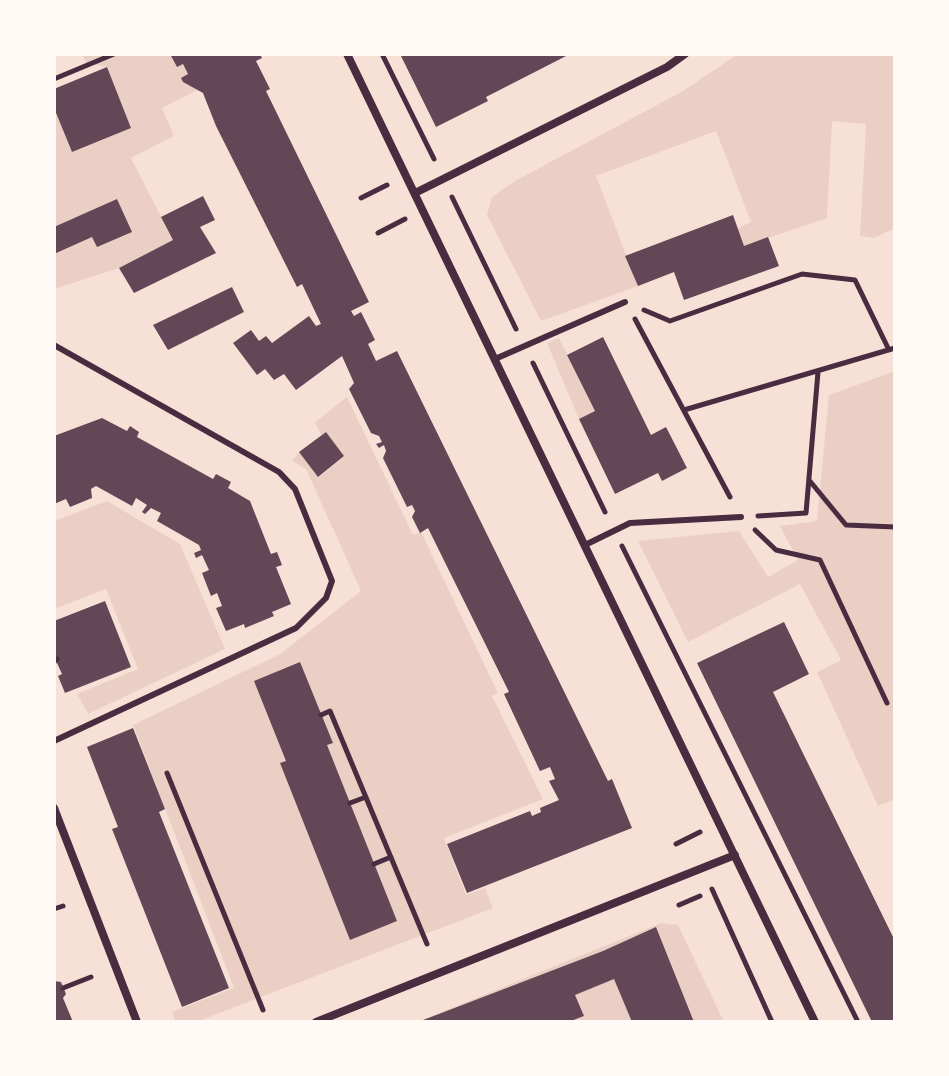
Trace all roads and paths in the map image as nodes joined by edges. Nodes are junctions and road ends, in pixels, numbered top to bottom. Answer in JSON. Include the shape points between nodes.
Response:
{"nodes":[{"id":1,"x":114,"y":54,"type":"edge"},
{"id":2,"x":347,"y":54,"type":"edge"},
{"id":3,"x":685,"y":54,"type":"edge"},
{"id":4,"x":54,"y":79,"type":"edge"},
{"id":5,"x":415,"y":193,"type":"junction"},
{"id":6,"x":625,"y":302,"type":"junction"},
{"id":7,"x":54,"y":345,"type":"edge"},
{"id":8,"x":892,"y":349,"type":"edge"},
{"id":9,"x":495,"y":359,"type":"junction"},
{"id":10,"x":818,"y":372,"type":"junction"},
{"id":11,"x":684,"y":410,"type":"junction"},
{"id":12,"x":809,"y":479,"type":"junction"},
{"id":13,"x":741,"y":517,"type":"junction"},
{"id":14,"x":895,"y":527,"type":"edge"},
{"id":15,"x":585,"y":545,"type":"junction"},
{"id":16,"x":887,"y":703,"type":"dead end"},
{"id":17,"x":321,"y":715,"type":"dead end"},
{"id":18,"x":54,"y":741,"type":"edge"},
{"id":19,"x":167,"y":773,"type":"dead end"},
{"id":20,"x":366,"y":797,"type":"junction"},
{"id":21,"x":350,"y":803,"type":"dead end"},
{"id":22,"x":54,"y":808,"type":"edge"},
{"id":23,"x":735,"y":855,"type":"junction"},
{"id":24,"x":391,"y":857,"type":"junction"},
{"id":25,"x":374,"y":864,"type":"dead end"},
{"id":26,"x":63,"y":906,"type":"dead end"},
{"id":27,"x":54,"y":909,"type":"edge"},
{"id":28,"x":427,"y":944,"type":"dead end"},
{"id":29,"x":91,"y":977,"type":"dead end"},
{"id":30,"x":63,"y":988,"type":"dead end"},
{"id":31,"x":263,"y":1010,"type":"dead end"},
{"id":32,"x":137,"y":1022,"type":"edge"},
{"id":33,"x":316,"y":1022,"type":"edge"},
{"id":34,"x":772,"y":1022,"type":"edge"},
{"id":35,"x":815,"y":1022,"type":"edge"}],
"edges":[{"from":1,"to":4,"type":"path"},
{"from":2,"to":5,"type":"street"},
{"from":3,"to":5,"type":"street"},
{"from":5,"to":9,"type":"street"},
{"from":6,"to":8,"type":"path","via":[[670,321],[802,274],[855,280]]},
{"from":6,"to":9,"type":"lane"},
{"from":6,"to":11,"type":"path"},
{"from":7,"to":18,"type":"lane","via":[[279,472],[295,489],[332,581],[326,598],[296,628]]},
{"from":8,"to":10,"type":"path"},
{"from":9,"to":15,"type":"street"},
{"from":10,"to":11,"type":"path"},
{"from":10,"to":12,"type":"path"},
{"from":11,"to":13,"type":"path"},
{"from":12,"to":13,"type":"path","via":[[806,513]]},
{"from":12,"to":14,"type":"path","via":[[846,525]]},
{"from":13,"to":15,"type":"lane","via":[[630,523]]},
{"from":13,"to":16,"type":"path","via":[[776,550],[820,560]]},
{"from":15,"to":23,"type":"street"},
{"from":17,"to":20,"type":"path","via":[[330,711]]},
{"from":19,"to":31,"type":"path"},
{"from":20,"to":21,"type":"path"},
{"from":20,"to":24,"type":"path"},
{"from":22,"to":32,"type":"street"},
{"from":23,"to":33,"type":"street"},
{"from":23,"to":34,"type":"path","via":[[711,891]]},
{"from":23,"to":35,"type":"street"},
{"from":24,"to":25,"type":"path"},
{"from":24,"to":28,"type":"path"},
{"from":26,"to":27,"type":"path"},
{"from":29,"to":30,"type":"path"}]}
